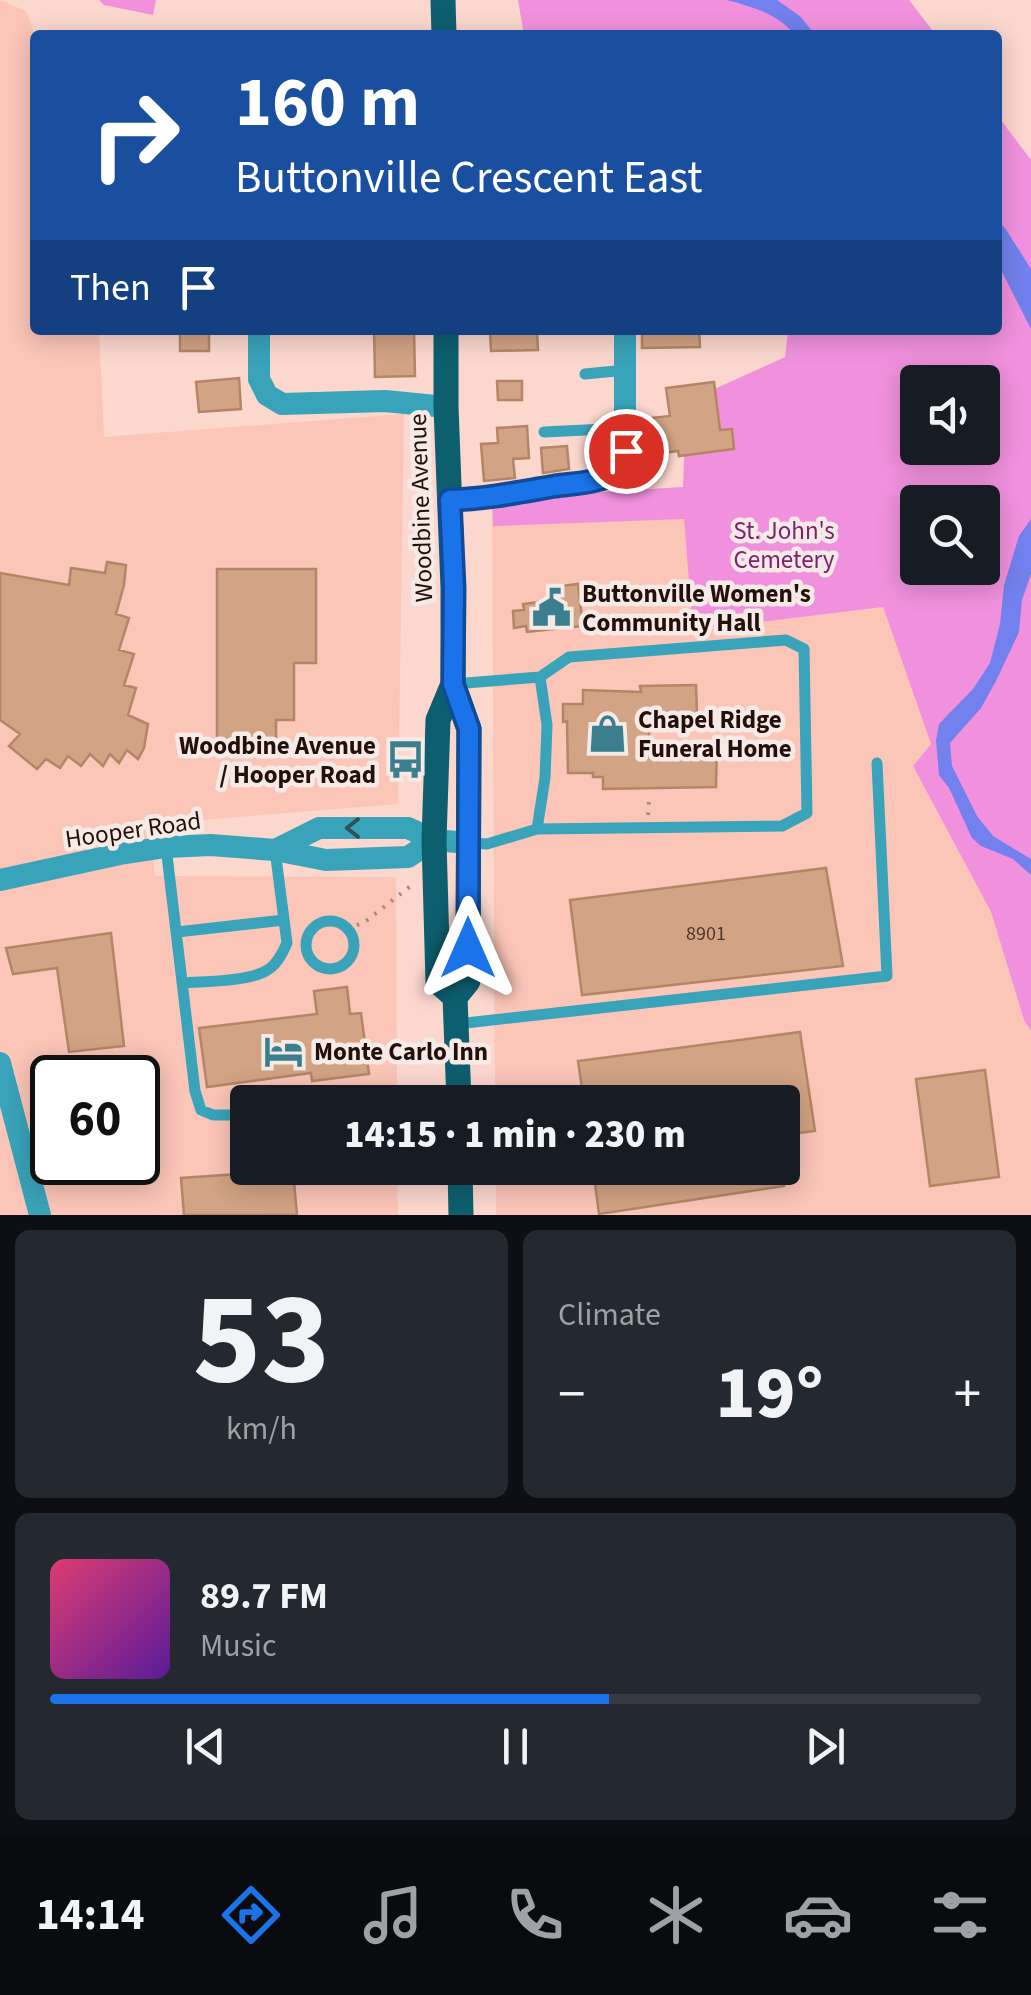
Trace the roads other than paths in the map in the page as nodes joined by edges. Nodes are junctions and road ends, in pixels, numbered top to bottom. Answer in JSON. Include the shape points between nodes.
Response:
{"nodes":[{"id":1,"x":444,"y":0,"type":"edge"},
{"id":2,"x":444,"y":30,"type":"edge"},
{"id":3,"x":259,"y":335,"type":"edge"},
{"id":4,"x":446,"y":335,"type":"edge"},
{"id":5,"x":625,"y":335,"type":"edge"},
{"id":6,"x":626,"y":370,"type":"junction"},
{"id":7,"x":585,"y":374,"type":"dead end"},
{"id":8,"x":446,"y":407,"type":"junction"},
{"id":9,"x":626,"y":428,"type":"junction"},
{"id":10,"x":544,"y":432,"type":"dead end"},
{"id":11,"x":450,"y":500,"type":"junction"},
{"id":12,"x":540,"y":677,"type":"junction"},
{"id":13,"x":453,"y":684,"type":"junction"},
{"id":14,"x":877,"y":764,"type":"dead end"},
{"id":15,"x":538,"y":829,"type":"junction"},
{"id":16,"x":434,"y":840,"type":"junction"},
{"id":17,"x":468,"y":843,"type":"junction"},
{"id":18,"x":166,"y":847,"type":"junction"},
{"id":19,"x":275,"y":850,"type":"junction"},
{"id":20,"x":0,"y":880,"type":"edge"},
{"id":21,"x":285,"y":927,"type":"junction"},
{"id":22,"x":177,"y":932,"type":"junction"},
{"id":23,"x":307,"y":936,"type":"junction"},
{"id":24,"x":183,"y":983,"type":"junction"},
{"id":25,"x":456,"y":997,"type":"junction"},
{"id":26,"x":457,"y":1024,"type":"junction"},
{"id":27,"x":0,"y":1063,"type":"edge"},
{"id":28,"x":459,"y":1085,"type":"edge"},
{"id":29,"x":230,"y":1115,"type":"edge"},
{"id":30,"x":459,"y":1185,"type":"edge"},
{"id":31,"x":40,"y":1215,"type":"edge"},
{"id":32,"x":461,"y":1215,"type":"edge"}],
"edges":[{"from":1,"to":2,"type":"main road"},
{"from":3,"to":8,"type":"street","via":[[259,379],[282,404]]},
{"from":4,"to":8,"type":"main road","name":"Woodbine Avenue"},
{"from":5,"to":6,"type":"street"},
{"from":6,"to":7,"type":"lane"},
{"from":6,"to":9,"type":"street"},
{"from":8,"to":11,"type":"main road","name":"Woodbine Avenue"},
{"from":9,"to":10,"type":"lane"},
{"from":9,"to":11,"type":"street","via":[[623,462],[606,478]]},
{"from":11,"to":13,"type":"main road","name":"Woodbine Avenue"},
{"from":12,"to":13,"type":"lane"},
{"from":12,"to":15,"type":"lane","via":[[547,725]]},
{"from":12,"to":15,"type":"lane","via":[[569,657],[786,640],[804,649],[807,813],[782,826]]},
{"from":13,"to":16,"type":"main road","name":"Woodbine Avenue","via":[[438,720]]},
{"from":13,"to":17,"type":"main road","name":"Woodbine Avenue","via":[[469,729]]},
{"from":14,"to":26,"type":"lane","via":[[887,976]]},
{"from":15,"to":17,"type":"lane"},
{"from":16,"to":17,"type":"street"},
{"from":16,"to":19,"type":"street","via":[[408,828],[318,828]]},
{"from":16,"to":25,"type":"main road","name":"Woodbine Avenue","via":[[438,982]]},
{"from":17,"to":25,"type":"main road","name":"Woodbine Avenue","via":[[468,981]]},
{"from":18,"to":19,"type":"street","name":"Hooper Road"},
{"from":18,"to":20,"type":"street","name":"Hooper Road"},
{"from":18,"to":22,"type":"lane"},
{"from":19,"to":21,"type":"lane"},
{"from":21,"to":22,"type":"lane"},
{"from":21,"to":23,"type":"lane"},
{"from":21,"to":24,"type":"lane","via":[[287,943],[268,970]]},
{"from":22,"to":24,"type":"lane"},
{"from":23,"to":23,"type":"lane","via":[[306,952],[323,968],[332,970],[352,956],[354,941],[340,923],[318,924]]},
{"from":24,"to":29,"type":"lane","via":[[201,1110]]},
{"from":25,"to":26,"type":"main road","name":"Woodbine Avenue"},
{"from":26,"to":28,"type":"main road","name":"Woodbine Avenue"},
{"from":27,"to":31,"type":"street"},
{"from":30,"to":32,"type":"main road"}]}
